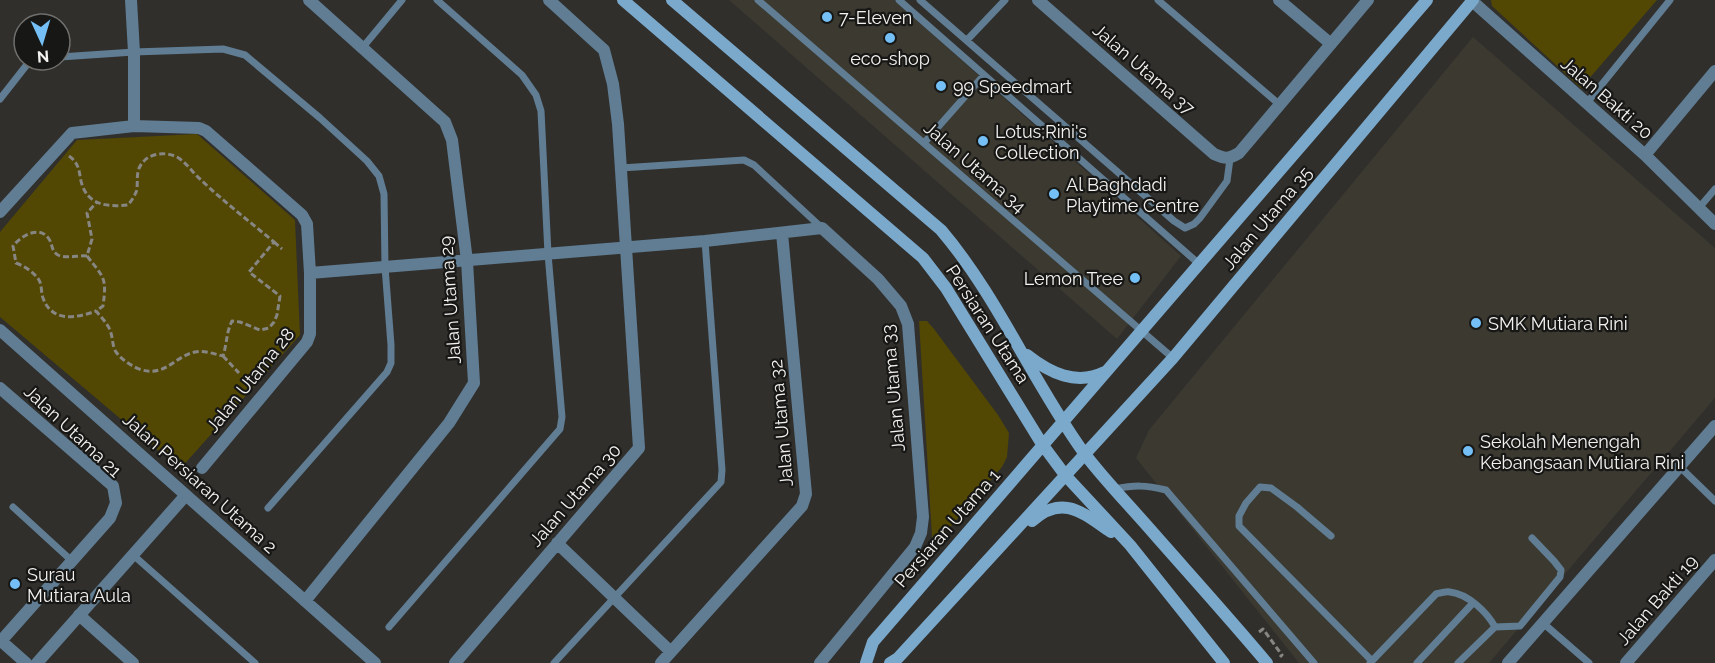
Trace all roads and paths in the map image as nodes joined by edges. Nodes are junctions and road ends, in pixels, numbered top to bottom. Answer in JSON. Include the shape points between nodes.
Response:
{"nodes":[{"id":1,"x":131,"y":0,"type":"edge"},
{"id":2,"x":309,"y":0,"type":"edge"},
{"id":3,"x":402,"y":0,"type":"edge"},
{"id":4,"x":437,"y":0,"type":"edge"},
{"id":5,"x":549,"y":0,"type":"edge"},
{"id":6,"x":623,"y":0,"type":"edge"},
{"id":7,"x":672,"y":0,"type":"edge"},
{"id":8,"x":758,"y":0,"type":"edge"},
{"id":9,"x":899,"y":0,"type":"edge"},
{"id":10,"x":920,"y":0,"type":"edge"},
{"id":11,"x":1005,"y":0,"type":"edge"},
{"id":12,"x":1038,"y":0,"type":"edge"},
{"id":13,"x":1158,"y":0,"type":"edge"},
{"id":14,"x":1279,"y":0,"type":"edge"},
{"id":15,"x":1368,"y":0,"type":"edge"},
{"id":16,"x":1427,"y":0,"type":"edge"},
{"id":17,"x":1472,"y":0,"type":"edge"},
{"id":18,"x":1670,"y":0,"type":"edge"},
{"id":19,"x":967,"y":40,"type":"junction"},
{"id":20,"x":1331,"y":45,"type":"junction"},
{"id":21,"x":363,"y":47,"type":"junction"},
{"id":22,"x":134,"y":52,"type":"junction"},
{"id":23,"x":72,"y":56,"type":"edge"},
{"id":24,"x":1715,"y":71,"type":"edge"},
{"id":25,"x":21,"y":72,"type":"edge"},
{"id":26,"x":984,"y":75,"type":"junction"},
{"id":27,"x":0,"y":99,"type":"edge"},
{"id":28,"x":1586,"y":104,"type":"junction"},
{"id":29,"x":1280,"y":105,"type":"junction"},
{"id":30,"x":134,"y":126,"type":"junction"},
{"id":31,"x":924,"y":143,"type":"junction"},
{"id":32,"x":58,"y":148,"type":"junction"},
{"id":33,"x":1645,"y":155,"type":"junction"},
{"id":34,"x":1230,"y":159,"type":"junction"},
{"id":35,"x":621,"y":168,"type":"junction"},
{"id":36,"x":1715,"y":189,"type":"edge"},
{"id":37,"x":97,"y":202,"type":"junction"},
{"id":38,"x":1698,"y":209,"type":"junction"},
{"id":39,"x":0,"y":212,"type":"edge"},
{"id":40,"x":1715,"y":224,"type":"edge"},
{"id":41,"x":822,"y":228,"type":"junction"},
{"id":42,"x":782,"y":233,"type":"junction"},
{"id":43,"x":274,"y":242,"type":"junction"},
{"id":44,"x":705,"y":242,"type":"junction"},
{"id":45,"x":626,"y":248,"type":"junction"},
{"id":46,"x":282,"y":249,"type":"dead end"},
{"id":47,"x":548,"y":254,"type":"junction"},
{"id":48,"x":87,"y":256,"type":"junction"},
{"id":49,"x":467,"y":261,"type":"junction"},
{"id":50,"x":1198,"y":263,"type":"junction"},
{"id":51,"x":385,"y":267,"type":"junction"},
{"id":52,"x":310,"y":273,"type":"junction"},
{"id":53,"x":96,"y":311,"type":"junction"},
{"id":54,"x":0,"y":330,"type":"edge"},
{"id":55,"x":1141,"y":331,"type":"junction"},
{"id":56,"x":1020,"y":349,"type":"junction"},
{"id":57,"x":223,"y":356,"type":"junction"},
{"id":58,"x":1173,"y":358,"type":"junction"},
{"id":59,"x":1106,"y":371,"type":"junction"},
{"id":60,"x":239,"y":374,"type":"dead end"},
{"id":61,"x":0,"y":388,"type":"edge"},
{"id":62,"x":1062,"y":421,"type":"junction"},
{"id":63,"x":1715,"y":426,"type":"edge"},
{"id":64,"x":1042,"y":444,"type":"junction"},
{"id":65,"x":1085,"y":454,"type":"junction"},
{"id":66,"x":202,"y":468,"type":"dead end"},
{"id":67,"x":1680,"y":468,"type":"junction"},
{"id":68,"x":1065,"y":476,"type":"junction"},
{"id":69,"x":1114,"y":489,"type":"junction"},
{"id":70,"x":186,"y":495,"type":"junction"},
{"id":71,"x":1715,"y":501,"type":"edge"},
{"id":72,"x":13,"y":507,"type":"dead end"},
{"id":73,"x":268,"y":508,"type":"dead end"},
{"id":74,"x":1331,"y":536,"type":"dead end"},
{"id":75,"x":1532,"y":538,"type":"dead end"},
{"id":76,"x":557,"y":543,"type":"junction"},
{"id":77,"x":1130,"y":545,"type":"junction"},
{"id":78,"x":132,"y":554,"type":"junction"},
{"id":79,"x":1715,"y":560,"type":"edge"},
{"id":80,"x":72,"y":561,"type":"junction"},
{"id":81,"x":976,"y":572,"type":"junction"},
{"id":82,"x":614,"y":597,"type":"junction"},
{"id":83,"x":305,"y":601,"type":"junction"},
{"id":84,"x":1473,"y":603,"type":"junction"},
{"id":85,"x":79,"y":615,"type":"junction"},
{"id":86,"x":1543,"y":623,"type":"junction"},
{"id":87,"x":389,"y":627,"type":"dead end"},
{"id":88,"x":1495,"y":627,"type":"junction"},
{"id":89,"x":1263,"y":629,"type":"dead end"},
{"id":90,"x":0,"y":640,"type":"edge"},
{"id":91,"x":670,"y":651,"type":"junction"},
{"id":92,"x":1282,"y":655,"type":"dead end"},
{"id":93,"x":1371,"y":662,"type":"edge"},
{"id":94,"x":26,"y":663,"type":"edge"},
{"id":95,"x":37,"y":663,"type":"edge"},
{"id":96,"x":133,"y":663,"type":"edge"},
{"id":97,"x":255,"y":663,"type":"edge"},
{"id":98,"x":375,"y":663,"type":"edge"},
{"id":99,"x":454,"y":663,"type":"edge"},
{"id":100,"x":554,"y":663,"type":"edge"},
{"id":101,"x":661,"y":663,"type":"edge"},
{"id":102,"x":820,"y":663,"type":"edge"},
{"id":103,"x":866,"y":663,"type":"edge"},
{"id":104,"x":890,"y":663,"type":"edge"},
{"id":105,"x":1224,"y":663,"type":"edge"},
{"id":106,"x":1267,"y":663,"type":"edge"},
{"id":107,"x":1314,"y":663,"type":"edge"},
{"id":108,"x":1417,"y":663,"type":"edge"},
{"id":109,"x":1458,"y":663,"type":"edge"},
{"id":110,"x":1508,"y":663,"type":"edge"},
{"id":111,"x":1589,"y":663,"type":"edge"},
{"id":112,"x":1626,"y":663,"type":"edge"}],
"edges":[{"from":1,"to":22,"type":"street"},
{"from":2,"to":21,"type":"street","name":"Jalan Utama 29"},
{"from":3,"to":21,"type":"lane"},
{"from":4,"to":47,"type":"lane","via":[[522,75],[536,96],[541,111]]},
{"from":5,"to":35,"type":"street","name":"Jalan Utama 30","via":[[604,50],[613,84]]},
{"from":6,"to":64,"type":"street","name":"Persiaran Utama","via":[[923,258],[946,288]]},
{"from":7,"to":56,"type":"street","name":"Persiaran Utama","via":[[941,230],[963,256]]},
{"from":8,"to":31,"type":"lane","name":"Jalan Utama 34"},
{"from":9,"to":26,"type":"lane"},
{"from":10,"to":19,"type":"lane"},
{"from":11,"to":19,"type":"lane"},
{"from":12,"to":34,"type":"street","name":"Jalan Utama 37","via":[[1214,154]]},
{"from":13,"to":29,"type":"lane"},
{"from":14,"to":20,"type":"street"},
{"from":15,"to":20,"type":"street"},
{"from":16,"to":50,"type":"street","name":"Jalan Utama 35"},
{"from":17,"to":28,"type":"street","name":"Jalan Bakti 20"},
{"from":17,"to":58,"type":"street","name":"Jalan Utama 35"},
{"from":18,"to":28,"type":"lane"},
{"from":19,"to":34,"type":"lane","via":[[1185,228],[1200,218],[1227,181]]},
{"from":20,"to":29,"type":"street"},
{"from":21,"to":49,"type":"street","name":"Jalan Utama 29","via":[[445,122],[452,140]]},
{"from":22,"to":23,"type":"lane"},
{"from":22,"to":30,"type":"street"},
{"from":22,"to":51,"type":"lane","via":[[223,49],[245,55],[321,118],[379,176],[384,194]]},
{"from":24,"to":33,"type":"street"},
{"from":25,"to":27,"type":"lane"},
{"from":26,"to":31,"type":"lane"},
{"from":26,"to":50,"type":"lane"},
{"from":28,"to":33,"type":"street","name":"Jalan Bakti 20"},
{"from":29,"to":34,"type":"street"},
{"from":30,"to":32,"type":"street","name":"Jalan Utama 28","via":[[72,133]]},
{"from":30,"to":52,"type":"street","name":"Jalan Utama 28","via":[[206,130],[302,214],[307,224]]},
{"from":31,"to":55,"type":"lane","name":"Jalan Utama 34"},
{"from":32,"to":37,"type":"path","via":[[73,159],[80,169],[84,189]]},
{"from":32,"to":39,"type":"street","name":"Jalan Utama 28"},
{"from":33,"to":38,"type":"street","name":"Jalan Bakti 20"},
{"from":35,"to":41,"type":"lane","name":"Jalan Utama 33","via":[[744,160]]},
{"from":35,"to":45,"type":"street","name":"Jalan Utama 30"},
{"from":36,"to":38,"type":"lane"},
{"from":37,"to":43,"type":"path","via":[[128,205],[137,189],[138,168],[147,158],[159,153],[176,156]]},
{"from":37,"to":48,"type":"path","via":[[87,213],[92,239]]},
{"from":38,"to":40,"type":"street","name":"Jalan Bakti 20"},
{"from":41,"to":42,"type":"street"},
{"from":41,"to":102,"type":"street","name":"Jalan Utama 33","via":[[902,306],[908,324],[923,517],[915,547]]},
{"from":42,"to":44,"type":"street"},
{"from":42,"to":91,"type":"street","name":"Jalan Utama 32","via":[[806,494],[802,506]]},
{"from":43,"to":46,"type":"path"},
{"from":43,"to":57,"type":"path","via":[[249,272],[280,296],[274,322],[260,330],[232,321],[226,332]]},
{"from":44,"to":45,"type":"street"},
{"from":44,"to":82,"type":"lane","via":[[721,482]]},
{"from":45,"to":47,"type":"street"},
{"from":45,"to":76,"type":"street","name":"Jalan Utama 30","via":[[639,448]]},
{"from":47,"to":49,"type":"street"},
{"from":47,"to":87,"type":"lane","via":[[560,429]]},
{"from":48,"to":53,"type":"path","via":[[105,282],[103,306]]},
{"from":48,"to":53,"type":"path","via":[[59,255],[49,238],[41,233],[28,233],[12,246],[16,263],[40,281],[44,300],[54,313],[69,318]]},
{"from":49,"to":51,"type":"street"},
{"from":49,"to":83,"type":"street","name":"Jalan Utama 29","via":[[474,383],[449,423]]},
{"from":50,"to":55,"type":"street","name":"Jalan Utama 35"},
{"from":51,"to":52,"type":"street"},
{"from":51,"to":73,"type":"lane","via":[[391,345],[387,372]]},
{"from":52,"to":66,"type":"street","name":"Jalan Utama 28","via":[[307,342]]},
{"from":53,"to":57,"type":"path","via":[[109,328],[114,350],[142,370],[161,370],[195,352]]},
{"from":54,"to":70,"type":"street","name":"Jalan Persiaran Utama 2"},
{"from":55,"to":58,"type":"lane","name":"Jalan Utama 34"},
{"from":55,"to":59,"type":"street","name":"Jalan Utama 35"},
{"from":56,"to":59,"type":"street","via":[[1042,367],[1071,377],[1094,377]]},
{"from":56,"to":62,"type":"street","name":"Persiaran Utama"},
{"from":57,"to":60,"type":"path"},
{"from":58,"to":65,"type":"street","name":"Jalan Utama 35"},
{"from":59,"to":62,"type":"street","name":"Jalan Utama 35"},
{"from":61,"to":80,"type":"street","name":"Jalan Utama 21","via":[[112,486],[116,503],[110,518]]},
{"from":62,"to":64,"type":"street","name":"Persiaran Utama 1"},
{"from":62,"to":65,"type":"street","name":"Persiaran Utama"},
{"from":63,"to":67,"type":"street"},
{"from":64,"to":68,"type":"street","name":"Persiaran Utama"},
{"from":64,"to":103,"type":"street","name":"Persiaran Utama 1","via":[[873,642]]},
{"from":65,"to":68,"type":"street"},
{"from":65,"to":69,"type":"street","name":"Persiaran Utama"},
{"from":67,"to":71,"type":"lane"},
{"from":67,"to":86,"type":"street"},
{"from":68,"to":77,"type":"street","name":"Persiaran Utama"},
{"from":68,"to":81,"type":"street"},
{"from":69,"to":106,"type":"street","name":"Persiaran Utama"},
{"from":69,"to":107,"type":"lane","via":[[1146,485],[1166,490]]},
{"from":70,"to":78,"type":"street"},
{"from":70,"to":83,"type":"street","name":"Jalan Persiaran Utama 2"},
{"from":72,"to":80,"type":"lane"},
{"from":74,"to":93,"type":"lane","via":[[1271,488],[1260,487],[1239,516],[1239,526]]},
{"from":75,"to":88,"type":"lane","via":[[1561,570],[1560,577],[1520,626]]},
{"from":76,"to":82,"type":"street"},
{"from":76,"to":99,"type":"street","name":"Jalan Utama 30"},
{"from":77,"to":81,"type":"street","via":[[1081,512],[1057,507],[1042,512]]},
{"from":77,"to":105,"type":"street","name":"Persiaran Utama"},
{"from":78,"to":85,"type":"street"},
{"from":78,"to":97,"type":"lane"},
{"from":79,"to":112,"type":"street","name":"Jalan Bakti 19"},
{"from":80,"to":90,"type":"street","name":"Jalan Utama 21"},
{"from":81,"to":104,"type":"street"},
{"from":82,"to":91,"type":"street"},
{"from":82,"to":100,"type":"lane"},
{"from":83,"to":98,"type":"street","name":"Jalan Persiaran Utama 2"},
{"from":84,"to":88,"type":"lane","via":[[1489,616]]},
{"from":84,"to":93,"type":"lane","via":[[1449,591],[1436,594]]},
{"from":84,"to":108,"type":"lane"},
{"from":85,"to":95,"type":"street"},
{"from":85,"to":96,"type":"street"},
{"from":86,"to":110,"type":"street"},
{"from":86,"to":111,"type":"lane"},
{"from":88,"to":109,"type":"lane"},
{"from":89,"to":92,"type":"path"},
{"from":90,"to":94,"type":"street"},
{"from":91,"to":101,"type":"street","name":"Jalan Utama 32"}]}
